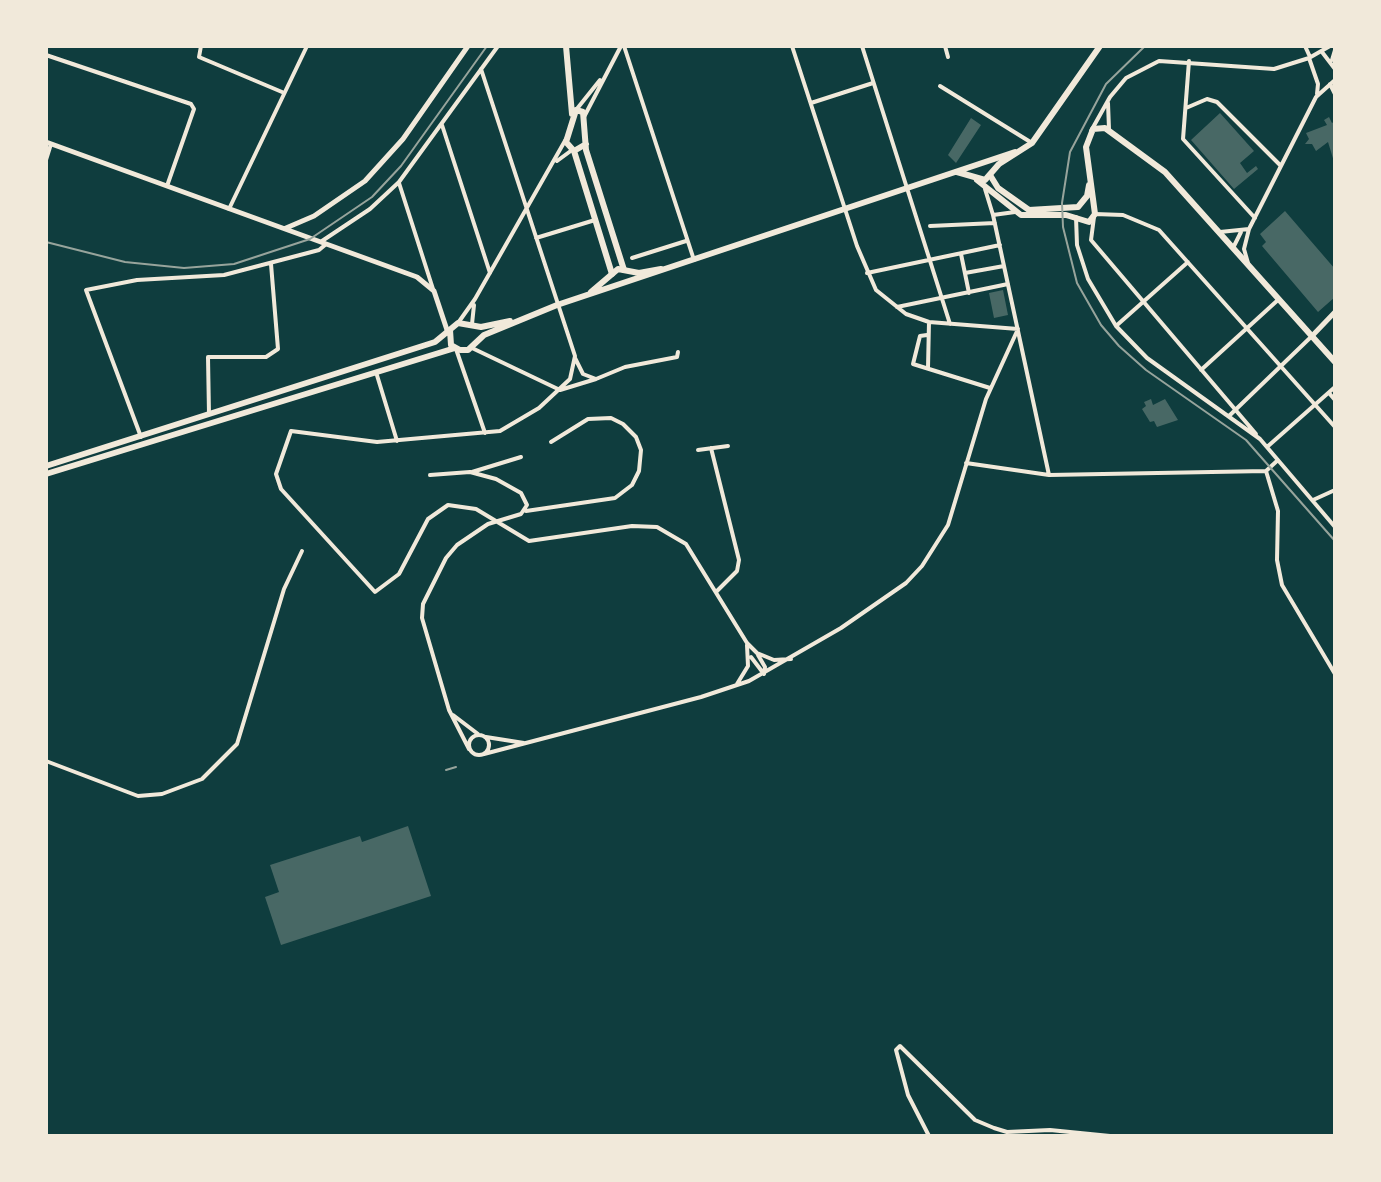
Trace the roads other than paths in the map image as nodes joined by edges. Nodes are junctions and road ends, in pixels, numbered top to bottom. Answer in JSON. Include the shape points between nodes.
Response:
{"nodes":[{"id":1,"x":201,"y":46,"type":"edge"},
{"id":2,"x":307,"y":46,"type":"edge"},
{"id":3,"x":468,"y":46,"type":"edge"},
{"id":4,"x":498,"y":46,"type":"edge"},
{"id":5,"x":566,"y":46,"type":"edge"},
{"id":6,"x":623,"y":46,"type":"edge"},
{"id":7,"x":792,"y":46,"type":"edge"},
{"id":8,"x":862,"y":46,"type":"edge"},
{"id":9,"x":945,"y":46,"type":"edge"},
{"id":10,"x":1100,"y":46,"type":"edge"},
{"id":11,"x":1305,"y":46,"type":"edge"},
{"id":12,"x":1315,"y":46,"type":"edge"},
{"id":13,"x":1330,"y":46,"type":"edge"},
{"id":14,"x":1321,"y":52,"type":"junction"},
{"id":15,"x":1334,"y":54,"type":"edge"},
{"id":16,"x":46,"y":55,"type":"edge"},
{"id":17,"x":948,"y":57,"type":"dead end"},
{"id":18,"x":1310,"y":57,"type":"junction"},
{"id":19,"x":1189,"y":61,"type":"junction"},
{"id":20,"x":481,"y":69,"type":"junction"},
{"id":21,"x":1335,"y":69,"type":"edge"},
{"id":22,"x":604,"y":75,"type":"junction"},
{"id":23,"x":1335,"y":80,"type":"edge"},
{"id":24,"x":1317,"y":81,"type":"junction"},
{"id":25,"x":873,"y":83,"type":"junction"},
{"id":26,"x":571,"y":85,"type":"junction"},
{"id":27,"x":1328,"y":85,"type":"junction"},
{"id":28,"x":940,"y":86,"type":"dead end"},
{"id":29,"x":283,"y":93,"type":"junction"},
{"id":30,"x":1335,"y":94,"type":"edge"},
{"id":31,"x":1110,"y":97,"type":"junction"},
{"id":32,"x":1316,"y":97,"type":"junction"},
{"id":33,"x":811,"y":103,"type":"junction"},
{"id":34,"x":1186,"y":108,"type":"junction"},
{"id":35,"x":581,"y":110,"type":"junction"},
{"id":36,"x":572,"y":119,"type":"junction"},
{"id":37,"x":442,"y":125,"type":"junction"},
{"id":38,"x":1091,"y":132,"type":"junction"},
{"id":39,"x":1111,"y":133,"type":"junction"},
{"id":40,"x":566,"y":139,"type":"junction"},
{"id":41,"x":49,"y":143,"type":"edge"},
{"id":42,"x":1032,"y":143,"type":"junction"},
{"id":43,"x":586,"y":144,"type":"junction"},
{"id":44,"x":574,"y":150,"type":"junction"},
{"id":45,"x":1015,"y":152,"type":"junction"},
{"id":46,"x":46,"y":160,"type":"edge"},
{"id":47,"x":979,"y":163,"type":"junction"},
{"id":48,"x":552,"y":165,"type":"junction"},
{"id":49,"x":1281,"y":166,"type":"junction"},
{"id":50,"x":954,"y":172,"type":"junction"},
{"id":51,"x":990,"y":174,"type":"junction"},
{"id":52,"x":1089,"y":177,"type":"junction"},
{"id":53,"x":975,"y":179,"type":"junction"},
{"id":54,"x":399,"y":182,"type":"junction"},
{"id":55,"x":167,"y":186,"type":"junction"},
{"id":56,"x":984,"y":186,"type":"junction"},
{"id":57,"x":907,"y":188,"type":"junction"},
{"id":58,"x":229,"y":209,"type":"junction"},
{"id":59,"x":845,"y":209,"type":"junction"},
{"id":60,"x":527,"y":210,"type":"junction"},
{"id":61,"x":1015,"y":212,"type":"junction"},
{"id":62,"x":1047,"y":213,"type":"junction"},
{"id":63,"x":1078,"y":213,"type":"junction"},
{"id":64,"x":1094,"y":214,"type":"junction"},
{"id":65,"x":1255,"y":218,"type":"junction"},
{"id":66,"x":598,"y":219,"type":"junction"},
{"id":67,"x":994,"y":220,"type":"junction"},
{"id":68,"x":930,"y":226,"type":"dead end"},
{"id":69,"x":285,"y":229,"type":"junction"},
{"id":70,"x":1249,"y":229,"type":"junction"},
{"id":71,"x":1220,"y":232,"type":"junction"},
{"id":72,"x":1241,"y":232,"type":"junction"},
{"id":73,"x":536,"y":238,"type":"junction"},
{"id":74,"x":687,"y":240,"type":"junction"},
{"id":75,"x":1245,"y":243,"type":"junction"},
{"id":76,"x":322,"y":244,"type":"junction"},
{"id":77,"x":1000,"y":245,"type":"junction"},
{"id":78,"x":1234,"y":246,"type":"junction"},
{"id":79,"x":961,"y":254,"type":"junction"},
{"id":80,"x":632,"y":258,"type":"dead end"},
{"id":81,"x":694,"y":260,"type":"junction"},
{"id":82,"x":931,"y":260,"type":"junction"},
{"id":83,"x":1188,"y":262,"type":"junction"},
{"id":84,"x":271,"y":264,"type":"junction"},
{"id":85,"x":1250,"y":265,"type":"junction"},
{"id":86,"x":676,"y":266,"type":"junction"},
{"id":87,"x":1004,"y":266,"type":"junction"},
{"id":88,"x":624,"y":270,"type":"junction"},
{"id":89,"x":490,"y":273,"type":"junction"},
{"id":90,"x":867,"y":273,"type":"junction"},
{"id":91,"x":965,"y":273,"type":"junction"},
{"id":92,"x":612,"y":274,"type":"junction"},
{"id":93,"x":621,"y":283,"type":"junction"},
{"id":94,"x":1008,"y":284,"type":"junction"},
{"id":95,"x":434,"y":291,"type":"junction"},
{"id":96,"x":969,"y":293,"type":"junction"},
{"id":97,"x":586,"y":295,"type":"junction"},
{"id":98,"x":944,"y":298,"type":"junction"},
{"id":99,"x":475,"y":299,"type":"junction"},
{"id":100,"x":1279,"y":299,"type":"junction"},
{"id":101,"x":1144,"y":302,"type":"junction"},
{"id":102,"x":557,"y":305,"type":"junction"},
{"id":103,"x":894,"y":307,"type":"junction"},
{"id":104,"x":439,"y":308,"type":"junction"},
{"id":105,"x":1335,"y":312,"type":"edge"},
{"id":106,"x":521,"y":319,"type":"junction"},
{"id":107,"x":929,"y":322,"type":"junction"},
{"id":108,"x":457,"y":323,"type":"junction"},
{"id":109,"x":950,"y":324,"type":"junction"},
{"id":110,"x":473,"y":325,"type":"junction"},
{"id":111,"x":1116,"y":326,"type":"junction"},
{"id":112,"x":1247,"y":328,"type":"junction"},
{"id":113,"x":1018,"y":329,"type":"junction"},
{"id":114,"x":449,"y":333,"type":"junction"},
{"id":115,"x":927,"y":335,"type":"junction"},
{"id":116,"x":1312,"y":336,"type":"junction"},
{"id":117,"x":478,"y":339,"type":"junction"},
{"id":118,"x":455,"y":348,"type":"junction"},
{"id":119,"x":472,"y":348,"type":"junction"},
{"id":120,"x":678,"y":352,"type":"dead end"},
{"id":121,"x":575,"y":356,"type":"junction"},
{"id":122,"x":1335,"y":362,"type":"edge"},
{"id":123,"x":1281,"y":366,"type":"junction"},
{"id":124,"x":928,"y":368,"type":"junction"},
{"id":125,"x":1201,"y":370,"type":"junction"},
{"id":126,"x":376,"y":372,"type":"junction"},
{"id":127,"x":596,"y":379,"type":"junction"},
{"id":128,"x":1335,"y":387,"type":"edge"},
{"id":129,"x":990,"y":388,"type":"junction"},
{"id":130,"x":560,"y":390,"type":"junction"},
{"id":131,"x":1329,"y":393,"type":"junction"},
{"id":132,"x":1227,"y":399,"type":"junction"},
{"id":133,"x":1335,"y":400,"type":"edge"},
{"id":134,"x":1315,"y":405,"type":"junction"},
{"id":135,"x":1219,"y":408,"type":"junction"},
{"id":136,"x":1236,"y":409,"type":"junction"},
{"id":137,"x":209,"y":415,"type":"junction"},
{"id":138,"x":1229,"y":416,"type":"junction"},
{"id":139,"x":1335,"y":427,"type":"edge"},
{"id":140,"x":485,"y":434,"type":"junction"},
{"id":141,"x":141,"y":438,"type":"junction"},
{"id":142,"x":1260,"y":439,"type":"junction"},
{"id":143,"x":397,"y":441,"type":"junction"},
{"id":144,"x":551,"y":442,"type":"dead end"},
{"id":145,"x":728,"y":446,"type":"dead end"},
{"id":146,"x":1267,"y":447,"type":"junction"},
{"id":147,"x":711,"y":448,"type":"junction"},
{"id":148,"x":698,"y":450,"type":"dead end"},
{"id":149,"x":521,"y":457,"type":"dead end"},
{"id":150,"x":1278,"y":460,"type":"junction"},
{"id":151,"x":966,"y":463,"type":"junction"},
{"id":152,"x":46,"y":466,"type":"edge"},
{"id":153,"x":1266,"y":471,"type":"junction"},
{"id":154,"x":470,"y":472,"type":"junction"},
{"id":155,"x":46,"y":474,"type":"edge"},
{"id":156,"x":430,"y":475,"type":"dead end"},
{"id":157,"x":1049,"y":475,"type":"junction"},
{"id":158,"x":1335,"y":490,"type":"edge"},
{"id":159,"x":1313,"y":500,"type":"junction"},
{"id":160,"x":525,"y":511,"type":"junction"},
{"id":161,"x":1335,"y":527,"type":"edge"},
{"id":162,"x":302,"y":551,"type":"dead end"},
{"id":163,"x":716,"y":592,"type":"junction"},
{"id":164,"x":747,"y":643,"type":"junction"},
{"id":165,"x":757,"y":653,"type":"junction"},
{"id":166,"x":750,"y":655,"type":"junction"},
{"id":167,"x":791,"y":659,"type":"junction"},
{"id":168,"x":764,"y":674,"type":"junction"},
{"id":169,"x":1335,"y":674,"type":"edge"},
{"id":170,"x":735,"y":686,"type":"junction"},
{"id":171,"x":449,"y":710,"type":"junction"},
{"id":172,"x":482,"y":736,"type":"junction"},
{"id":173,"x":531,"y":742,"type":"junction"},
{"id":174,"x":469,"y":749,"type":"junction"},
{"id":175,"x":484,"y":754,"type":"junction"},
{"id":176,"x":46,"y":761,"type":"edge"},
{"id":177,"x":929,"y":1136,"type":"edge"},
{"id":178,"x":1110,"y":1136,"type":"edge"}],
"edges":[{"from":1,"to":29,"type":"street","via":[[199,57]]},
{"from":2,"to":29,"type":"street"},
{"from":3,"to":69,"type":"street","via":[[403,139],[365,181]]},
{"from":4,"to":20,"type":"street"},
{"from":5,"to":26,"type":"main road"},
{"from":6,"to":22,"type":"street"},
{"from":6,"to":74,"type":"street"},
{"from":7,"to":33,"type":"street"},
{"from":8,"to":25,"type":"street"},
{"from":9,"to":17,"type":"street"},
{"from":10,"to":42,"type":"main road"},
{"from":11,"to":18,"type":"street"},
{"from":12,"to":14,"type":"street"},
{"from":13,"to":14,"type":"street"},
{"from":14,"to":15,"type":"street"},
{"from":14,"to":18,"type":"street"},
{"from":15,"to":21,"type":"street"},
{"from":16,"to":55,"type":"street","via":[[191,104],[194,109]]},
{"from":18,"to":19,"type":"street","via":[[1270,69]]},
{"from":18,"to":24,"type":"street"},
{"from":19,"to":31,"type":"street","via":[[1150,64],[1126,78]]},
{"from":19,"to":34,"type":"street"},
{"from":20,"to":37,"type":"street"},
{"from":20,"to":60,"type":"street"},
{"from":22,"to":35,"type":"street"},
{"from":22,"to":35,"type":"street"},
{"from":23,"to":27,"type":"street"},
{"from":24,"to":27,"type":"street"},
{"from":24,"to":32,"type":"street"},
{"from":25,"to":33,"type":"street"},
{"from":25,"to":57,"type":"street"},
{"from":26,"to":35,"type":"main road"},
{"from":26,"to":36,"type":"main road"},
{"from":27,"to":30,"type":"street"},
{"from":27,"to":32,"type":"street"},
{"from":28,"to":42,"type":"street"},
{"from":29,"to":58,"type":"street"},
{"from":31,"to":38,"type":"street"},
{"from":31,"to":39,"type":"street","via":[[1106,119]]},
{"from":32,"to":49,"type":"street"},
{"from":33,"to":59,"type":"street"},
{"from":34,"to":49,"type":"street","via":[[1207,99],[1217,102]]},
{"from":34,"to":65,"type":"street","via":[[1183,139]]},
{"from":35,"to":36,"type":"main road"},
{"from":35,"to":43,"type":"main road"},
{"from":36,"to":40,"type":"main road"},
{"from":37,"to":54,"type":"street"},
{"from":37,"to":89,"type":"street"},
{"from":38,"to":39,"type":"main road","via":[[1099,127]]},
{"from":38,"to":52,"type":"main road","via":[[1086,147]]},
{"from":39,"to":71,"type":"main road","via":[[1158,166]]},
{"from":40,"to":44,"type":"main road"},
{"from":40,"to":48,"type":"street"},
{"from":41,"to":46,"type":"street"},
{"from":41,"to":55,"type":"street"},
{"from":42,"to":45,"type":"main road"},
{"from":43,"to":44,"type":"main road"},
{"from":43,"to":88,"type":"main road"},
{"from":44,"to":48,"type":"street"},
{"from":44,"to":66,"type":"main road"},
{"from":45,"to":47,"type":"main road"},
{"from":45,"to":51,"type":"main road"},
{"from":47,"to":50,"type":"main road"},
{"from":47,"to":51,"type":"main road","via":[[987,165]]},
{"from":47,"to":53,"type":"main road","via":[[973,168]]},
{"from":48,"to":60,"type":"street"},
{"from":49,"to":65,"type":"street"},
{"from":50,"to":53,"type":"main road"},
{"from":50,"to":57,"type":"main road"},
{"from":51,"to":53,"type":"main road","via":[[985,180]]},
{"from":51,"to":62,"type":"main road","via":[[1019,206]]},
{"from":52,"to":63,"type":"main road"},
{"from":52,"to":64,"type":"main road"},
{"from":53,"to":56,"type":"main road"},
{"from":54,"to":76,"type":"street"},
{"from":54,"to":95,"type":"street"},
{"from":55,"to":58,"type":"street"},
{"from":56,"to":61,"type":"main road"},
{"from":56,"to":67,"type":"street"},
{"from":57,"to":59,"type":"main road"},
{"from":57,"to":82,"type":"street"},
{"from":58,"to":69,"type":"street"},
{"from":59,"to":81,"type":"main road"},
{"from":59,"to":90,"type":"street"},
{"from":60,"to":73,"type":"street"},
{"from":60,"to":89,"type":"street"},
{"from":61,"to":62,"type":"main road","via":[[1028,217]]},
{"from":61,"to":67,"type":"street"},
{"from":62,"to":63,"type":"main road"},
{"from":63,"to":64,"type":"main road","via":[[1086,223]]},
{"from":63,"to":64,"type":"main road","via":[[1088,204]]},
{"from":63,"to":111,"type":"street","via":[[1077,245],[1088,279]]},
{"from":64,"to":83,"type":"street","via":[[1112,212],[1153,226]]},
{"from":64,"to":101,"type":"street","via":[[1091,240]]},
{"from":65,"to":70,"type":"street"},
{"from":66,"to":73,"type":"street"},
{"from":66,"to":92,"type":"main road"},
{"from":67,"to":68,"type":"street"},
{"from":67,"to":77,"type":"street"},
{"from":69,"to":76,"type":"street"},
{"from":70,"to":72,"type":"street"},
{"from":70,"to":75,"type":"street"},
{"from":71,"to":72,"type":"street"},
{"from":71,"to":78,"type":"main road"},
{"from":72,"to":78,"type":"street"},
{"from":73,"to":102,"type":"street"},
{"from":74,"to":80,"type":"street"},
{"from":74,"to":81,"type":"street"},
{"from":75,"to":78,"type":"street"},
{"from":75,"to":85,"type":"street"},
{"from":76,"to":84,"type":"street","via":[[319,250]]},
{"from":76,"to":95,"type":"street","via":[[417,277]]},
{"from":77,"to":79,"type":"street"},
{"from":77,"to":87,"type":"street"},
{"from":78,"to":85,"type":"main road"},
{"from":79,"to":82,"type":"street"},
{"from":79,"to":91,"type":"street"},
{"from":81,"to":86,"type":"main road"},
{"from":82,"to":90,"type":"street"},
{"from":82,"to":98,"type":"street"},
{"from":83,"to":101,"type":"street"},
{"from":83,"to":112,"type":"street"},
{"from":84,"to":137,"type":"street","via":[[278,349],[266,357],[208,357]]},
{"from":84,"to":141,"type":"street","via":[[224,275],[137,280],[86,290]]},
{"from":85,"to":100,"type":"main road"},
{"from":86,"to":88,"type":"main road","via":[[639,273]]},
{"from":86,"to":93,"type":"main road"},
{"from":87,"to":91,"type":"street"},
{"from":87,"to":94,"type":"street"},
{"from":88,"to":92,"type":"main road"},
{"from":88,"to":93,"type":"main road"},
{"from":89,"to":99,"type":"street"},
{"from":90,"to":103,"type":"street"},
{"from":91,"to":96,"type":"street"},
{"from":92,"to":93,"type":"main road"},
{"from":92,"to":97,"type":"main road"},
{"from":93,"to":97,"type":"main road"},
{"from":94,"to":96,"type":"street"},
{"from":94,"to":113,"type":"street"},
{"from":95,"to":104,"type":"street"},
{"from":96,"to":98,"type":"street"},
{"from":97,"to":102,"type":"main road"},
{"from":98,"to":103,"type":"street"},
{"from":98,"to":109,"type":"street"},
{"from":99,"to":108,"type":"street"},
{"from":99,"to":110,"type":"street"},
{"from":100,"to":112,"type":"street"},
{"from":100,"to":116,"type":"main road"},
{"from":101,"to":111,"type":"street"},
{"from":101,"to":125,"type":"street"},
{"from":102,"to":106,"type":"main road"},
{"from":102,"to":121,"type":"street"},
{"from":103,"to":107,"type":"street"},
{"from":104,"to":108,"type":"street"},
{"from":104,"to":114,"type":"street"},
{"from":105,"to":116,"type":"street"},
{"from":106,"to":110,"type":"main road"},
{"from":106,"to":117,"type":"main road"},
{"from":107,"to":109,"type":"street"},
{"from":107,"to":115,"type":"street"},
{"from":108,"to":110,"type":"main road"},
{"from":108,"to":114,"type":"main road"},
{"from":109,"to":113,"type":"street"},
{"from":110,"to":117,"type":"main road"},
{"from":111,"to":135,"type":"street","via":[[1147,358]]},
{"from":112,"to":123,"type":"street"},
{"from":112,"to":125,"type":"street"},
{"from":113,"to":129,"type":"street"},
{"from":113,"to":157,"type":"street"},
{"from":114,"to":118,"type":"main road"},
{"from":114,"to":137,"type":"main road"},
{"from":115,"to":124,"type":"street"},
{"from":115,"to":124,"type":"street","via":[[920,336],[912,362]]},
{"from":116,"to":122,"type":"main road"},
{"from":116,"to":123,"type":"street"},
{"from":117,"to":119,"type":"main road"},
{"from":118,"to":119,"type":"main road"},
{"from":118,"to":126,"type":"main road"},
{"from":118,"to":140,"type":"street"},
{"from":119,"to":130,"type":"street"},
{"from":120,"to":127,"type":"street","via":[[677,357]]},
{"from":121,"to":127,"type":"street","via":[[583,374]]},
{"from":121,"to":130,"type":"street","via":[[570,379]]},
{"from":123,"to":134,"type":"street"},
{"from":123,"to":136,"type":"street"},
{"from":124,"to":129,"type":"street"},
{"from":125,"to":132,"type":"street"},
{"from":126,"to":143,"type":"street"},
{"from":126,"to":155,"type":"main road"},
{"from":127,"to":130,"type":"street"},
{"from":128,"to":131,"type":"street"},
{"from":129,"to":151,"type":"street"},
{"from":130,"to":140,"type":"street","via":[[519,421]]},
{"from":131,"to":133,"type":"street"},
{"from":131,"to":134,"type":"street"},
{"from":132,"to":135,"type":"street","via":[[1228,406]]},
{"from":132,"to":136,"type":"street"},
{"from":134,"to":139,"type":"street"},
{"from":134,"to":146,"type":"street"},
{"from":135,"to":138,"type":"street"},
{"from":136,"to":138,"type":"street"},
{"from":136,"to":142,"type":"street"},
{"from":137,"to":141,"type":"main road"},
{"from":138,"to":142,"type":"street"},
{"from":140,"to":143,"type":"street"},
{"from":141,"to":152,"type":"main road"},
{"from":142,"to":146,"type":"street"},
{"from":143,"to":163,"type":"street","via":[[291,431],[276,474],[281,489],[375,592],[399,574],[428,519],[441,507],[457,505],[483,513],[521,539],[538,541],[657,527],[686,544]]},
{"from":144,"to":160,"type":"street","via":[[588,419],[611,418],[636,437],[639,471],[632,485],[615,498]]},
{"from":145,"to":147,"type":"street"},
{"from":146,"to":150,"type":"street"},
{"from":147,"to":148,"type":"street"},
{"from":147,"to":163,"type":"street","via":[[739,560],[737,571]]},
{"from":149,"to":154,"type":"street"},
{"from":150,"to":153,"type":"street"},
{"from":150,"to":159,"type":"street"},
{"from":151,"to":157,"type":"street"},
{"from":151,"to":167,"type":"street","via":[[948,525],[922,566],[906,583]]},
{"from":153,"to":157,"type":"street"},
{"from":153,"to":169,"type":"street","via":[[1278,511],[1282,585]]},
{"from":154,"to":156,"type":"street"},
{"from":154,"to":160,"type":"street","via":[[515,488],[526,498]]},
{"from":158,"to":159,"type":"street"},
{"from":159,"to":161,"type":"street"},
{"from":160,"to":171,"type":"street","via":[[488,524],[457,545],[423,604],[422,618]]},
{"from":162,"to":176,"type":"street","via":[[284,589],[237,744],[202,779],[162,794],[138,796]]},
{"from":163,"to":164,"type":"street"},
{"from":164,"to":165,"type":"street"},
{"from":164,"to":166,"type":"street"},
{"from":165,"to":167,"type":"street"},
{"from":165,"to":168,"type":"street"},
{"from":166,"to":168,"type":"street"},
{"from":166,"to":170,"type":"street","via":[[746,674]]},
{"from":167,"to":168,"type":"street"},
{"from":168,"to":170,"type":"street"},
{"from":170,"to":173,"type":"street"},
{"from":171,"to":172,"type":"street","via":[[464,727]]},
{"from":171,"to":174,"type":"street"},
{"from":172,"to":173,"type":"street"},
{"from":172,"to":174,"type":"street","via":[[470,740]]},
{"from":172,"to":175,"type":"street","via":[[489,745]]},
{"from":173,"to":175,"type":"street"},
{"from":174,"to":175,"type":"street"},
{"from":177,"to":178,"type":"street","via":[[908,1095],[896,1050],[900,1046],[966,1111],[994,1128]]}]}
